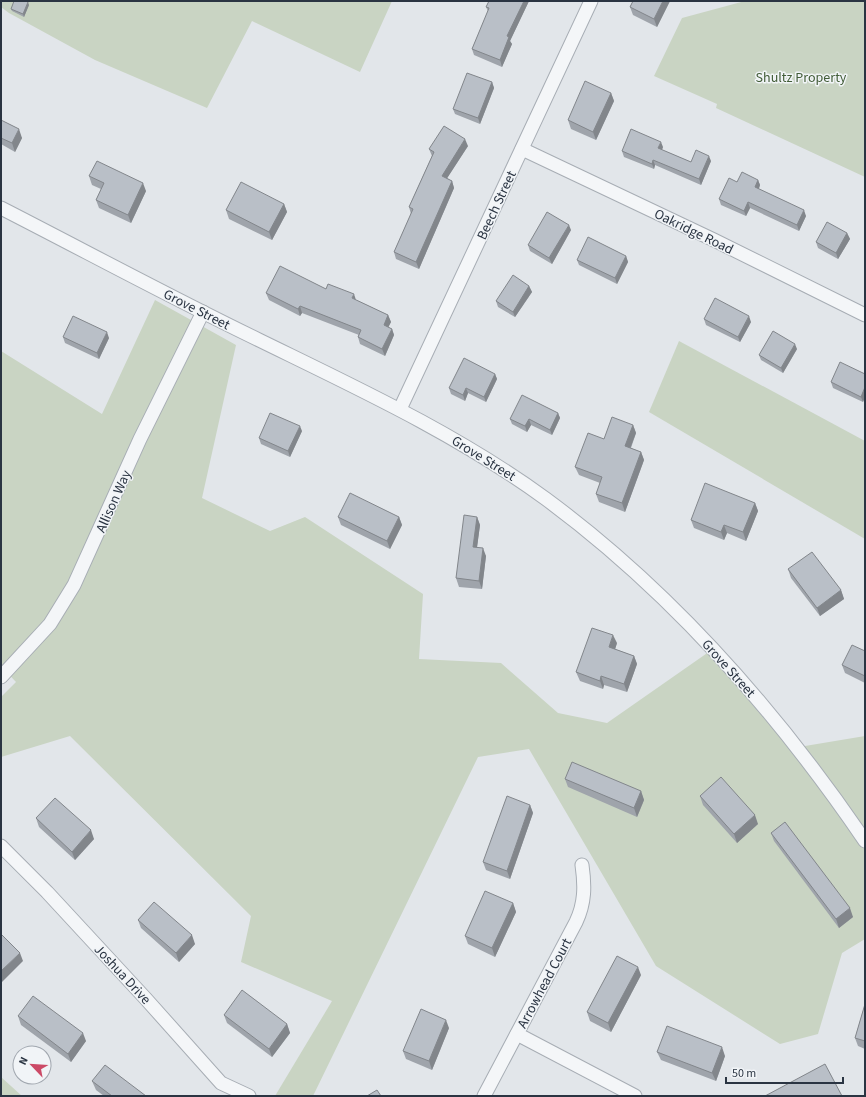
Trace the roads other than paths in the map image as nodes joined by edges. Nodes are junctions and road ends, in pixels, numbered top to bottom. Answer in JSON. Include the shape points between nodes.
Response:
{"nodes":[{"id":1,"x":591,"y":1,"type":"edge"},
{"id":2,"x":522,"y":150,"type":"junction"},
{"id":3,"x":1,"y":208,"type":"edge"},
{"id":4,"x":203,"y":312,"type":"junction"},
{"id":5,"x":865,"y":316,"type":"edge"},
{"id":6,"x":400,"y":409,"type":"junction"},
{"id":7,"x":1,"y":677,"type":"edge"},
{"id":8,"x":865,"y":841,"type":"edge"},
{"id":9,"x":1,"y":846,"type":"edge"},
{"id":10,"x":582,"y":865,"type":"dead end"},
{"id":11,"x":517,"y":1034,"type":"junction"},
{"id":12,"x":249,"y":1096,"type":"edge"},
{"id":13,"x":484,"y":1096,"type":"edge"},
{"id":14,"x":635,"y":1096,"type":"edge"}],
"edges":[{"from":1,"to":2,"type":"street","name":"Beech Street"},
{"from":2,"to":5,"type":"street","name":"Oakridge Road","via":[[714,240]]},
{"from":2,"to":6,"type":"street","name":"Beech Street"},
{"from":3,"to":4,"type":"street","name":"Grove Street"},
{"from":4,"to":6,"type":"street","name":"Grove Street"},
{"from":4,"to":7,"type":"street","name":"Allison Way","via":[[140,440],[74,585],[50,624]]},
{"from":6,"to":8,"type":"street","name":"Grove Street","via":[[456,440],[540,494],[633,570],[732,670],[780,725],[825,783]]},
{"from":9,"to":12,"type":"street","name":"Joshua Drive","via":[[146,999],[221,1084]]},
{"from":10,"to":11,"type":"street","name":"Arrowhead Court","via":[[584,900],[579,916]]},
{"from":11,"to":13,"type":"street","name":"Arrowhead Court"},
{"from":11,"to":14,"type":"street"}]}
